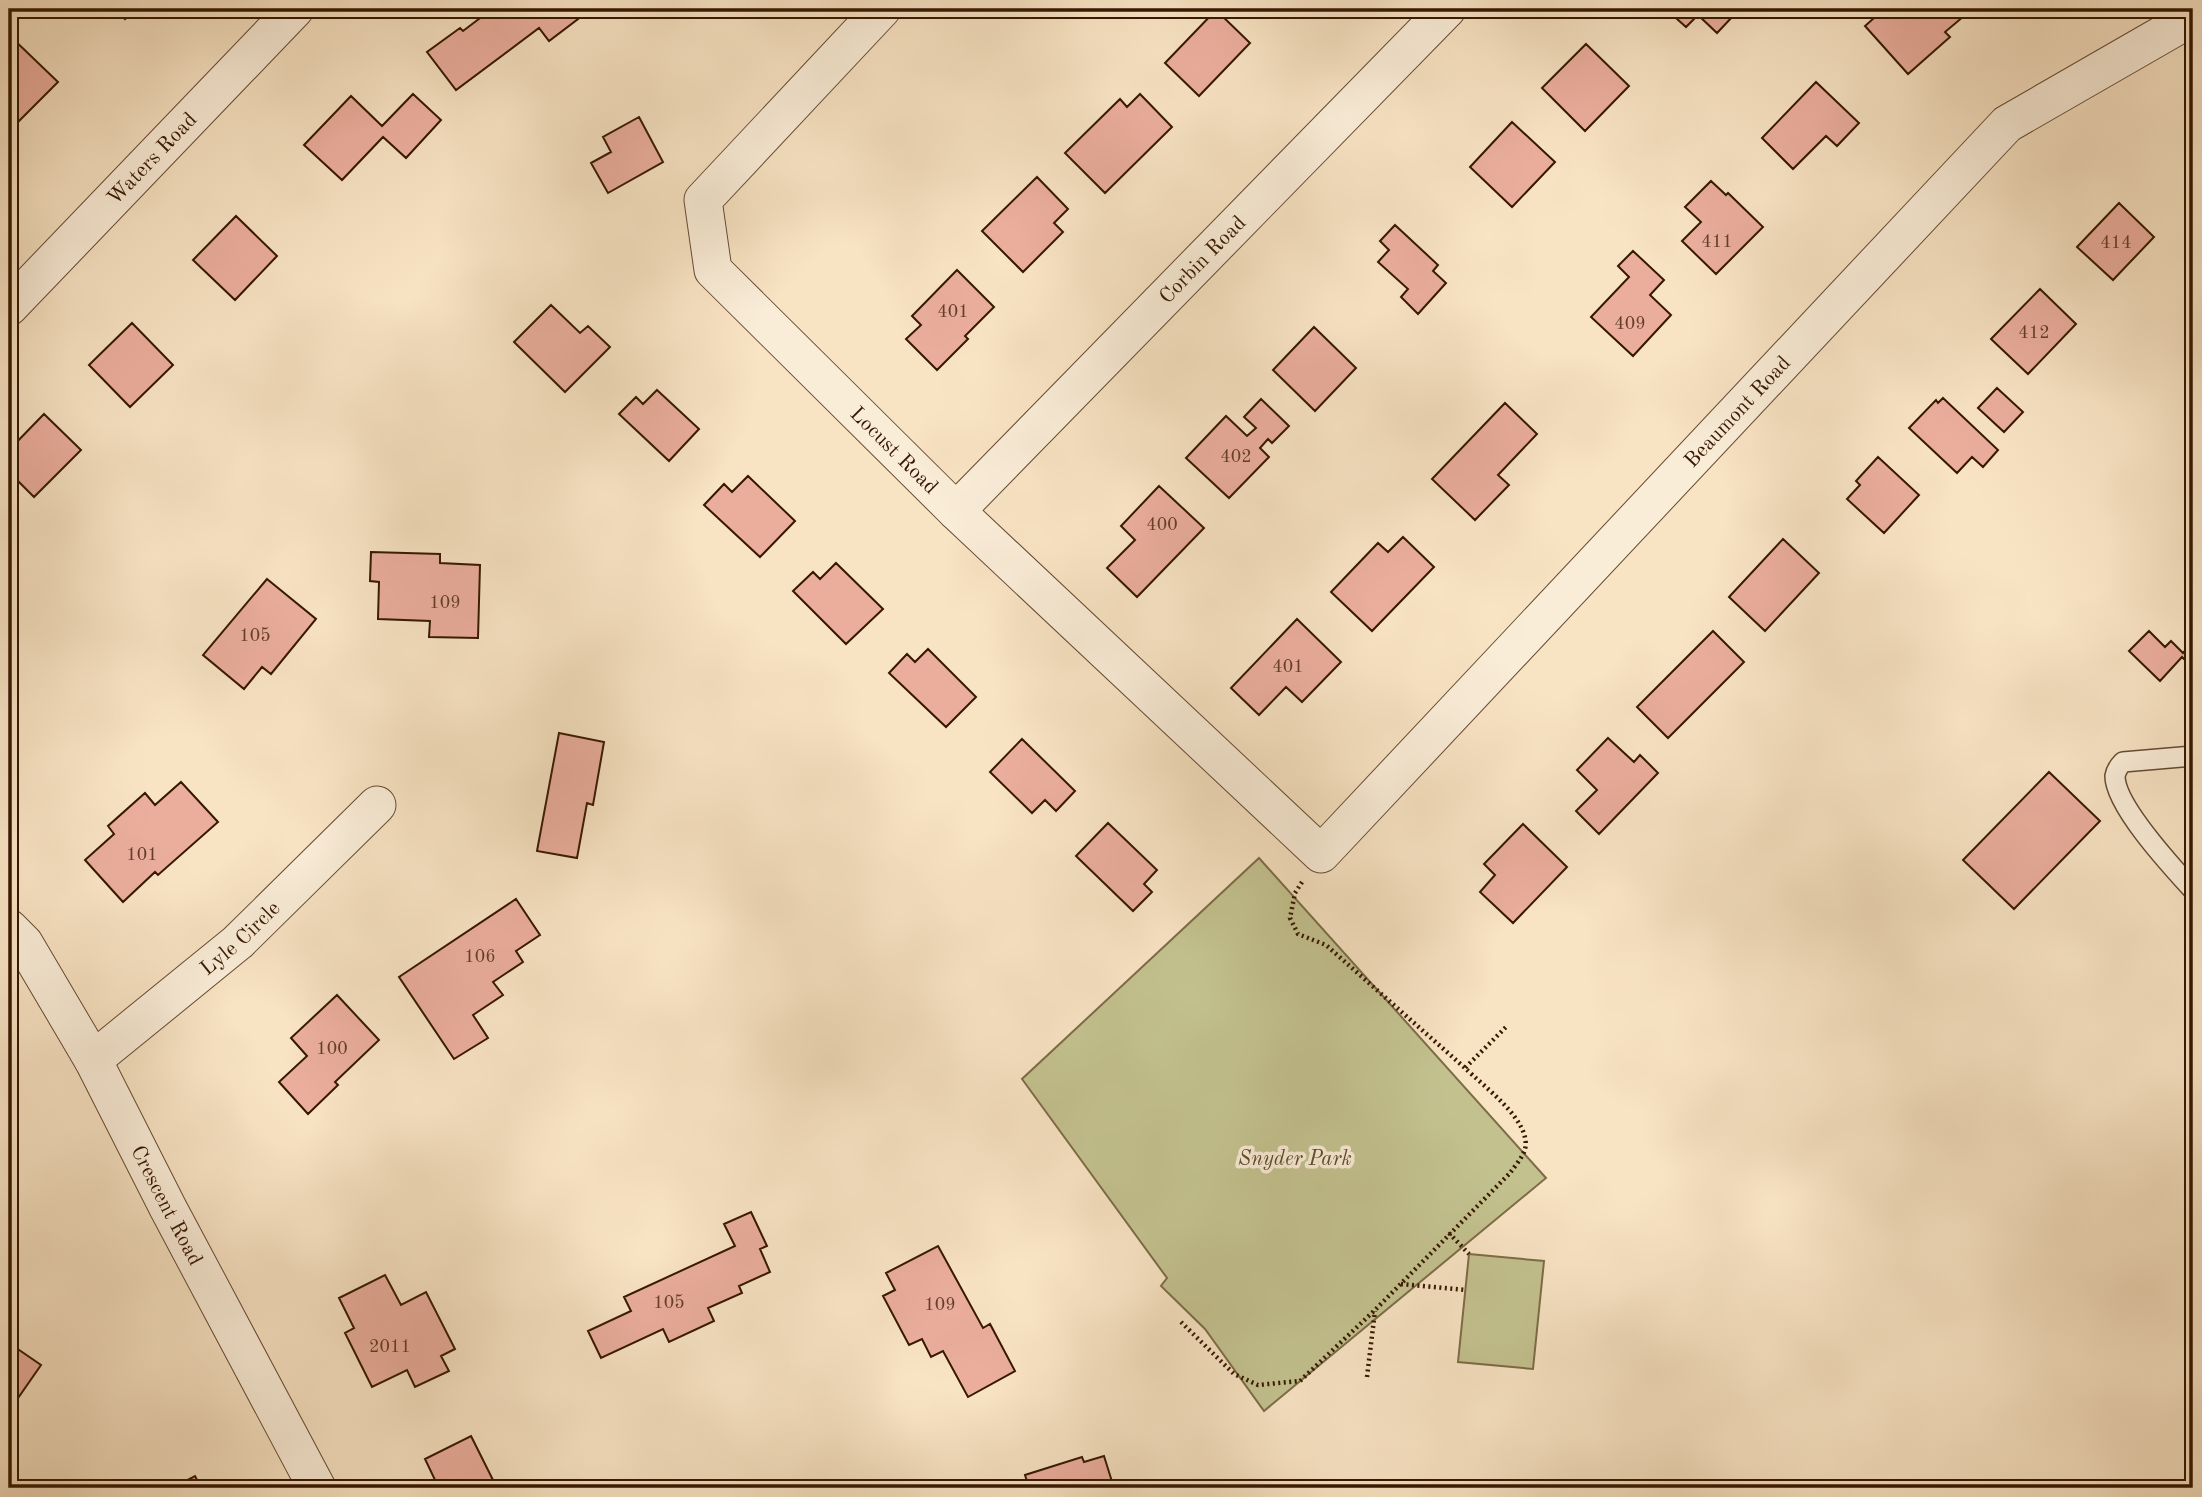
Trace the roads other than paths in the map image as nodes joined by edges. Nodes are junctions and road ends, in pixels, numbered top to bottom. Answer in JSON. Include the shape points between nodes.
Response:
{"nodes":[{"id":1,"x":295,"y":9,"type":"edge"},
{"id":2,"x":882,"y":9,"type":"edge"},
{"id":3,"x":1447,"y":9,"type":"edge"},
{"id":4,"x":2193,"y":17,"type":"edge"},
{"id":5,"x":9,"y":307,"type":"edge"},
{"id":6,"x":956,"y":511,"type":"junction"},
{"id":7,"x":2193,"y":756,"type":"edge"},
{"id":8,"x":377,"y":805,"type":"dead end"},
{"id":9,"x":1321,"y":853,"type":"joint"},
{"id":10,"x":2193,"y":890,"type":"edge"},
{"id":11,"x":9,"y":928,"type":"edge"},
{"id":12,"x":93,"y":1060,"type":"junction"},
{"id":13,"x":317,"y":1488,"type":"edge"}],
"edges":[{"from":1,"to":5,"type":"street","name":"Waters Road"},
{"from":2,"to":6,"type":"street","name":"Locust Road","via":[[703,200],[713,270]]},
{"from":3,"to":6,"type":"street","name":"Corbin Road"},
{"from":4,"to":9,"type":"street","name":"Beaumont Road","via":[[2007,124]]},
{"from":6,"to":9,"type":"street","name":"Locust Road"},
{"from":7,"to":10,"type":"lane","via":[[2123,762],[2115,776],[2118,790],[2154,847]]},
{"from":8,"to":12,"type":"street","name":"Lyle Circle","via":[[237,942]]},
{"from":11,"to":12,"type":"street","name":"Crescent Road","via":[[24,943]]},
{"from":12,"to":13,"type":"street","name":"Crescent Road"}]}
